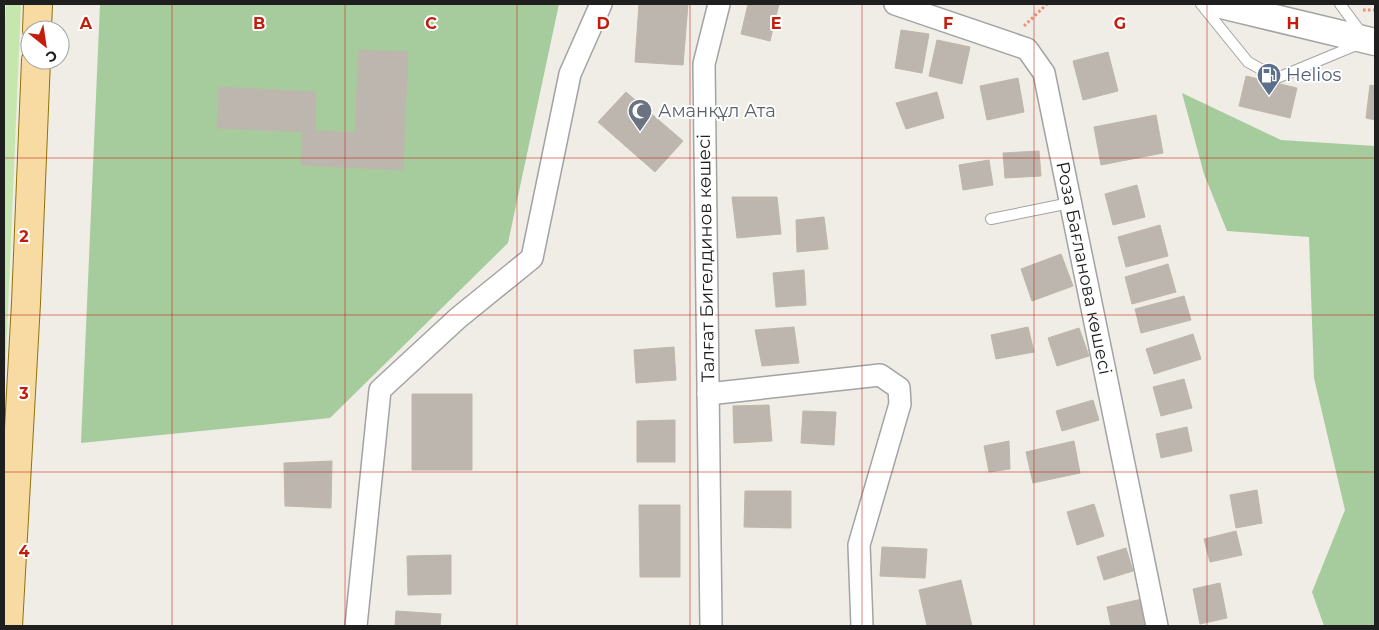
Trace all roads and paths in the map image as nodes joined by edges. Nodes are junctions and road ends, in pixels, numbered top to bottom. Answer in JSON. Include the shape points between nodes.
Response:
{"nodes":[{"id":1,"x":38,"y":4,"type":"edge"},
{"id":2,"x":601,"y":4,"type":"edge"},
{"id":3,"x":718,"y":4,"type":"edge"},
{"id":4,"x":895,"y":4,"type":"edge"},
{"id":5,"x":1047,"y":4,"type":"edge"},
{"id":6,"x":1201,"y":4,"type":"edge"},
{"id":7,"x":1217,"y":4,"type":"edge"},
{"id":8,"x":1340,"y":4,"type":"edge"},
{"id":9,"x":37,"y":20,"type":"edge"},
{"id":10,"x":1008,"y":42,"type":"junction"},
{"id":11,"x":1372,"y":42,"type":"edge"},
{"id":12,"x":36,"y":70,"type":"edge"},
{"id":13,"x":1070,"y":203,"type":"junction"},
{"id":14,"x":991,"y":219,"type":"dead end"},
{"id":15,"x":708,"y":394,"type":"junction"},
{"id":16,"x":8,"y":626,"type":"edge"},
{"id":17,"x":356,"y":626,"type":"edge"},
{"id":18,"x":711,"y":626,"type":"edge"},
{"id":19,"x":862,"y":626,"type":"edge"},
{"id":20,"x":1158,"y":626,"type":"edge"}],
"edges":[{"from":1,"to":9,"type":"main road"},
{"from":2,"to":17,"type":"street","via":[[570,74],[532,258],[458,318],[380,390]]},
{"from":3,"to":15,"type":"street","name":"Талғат Бигелдинов көшесі","via":[[704,64]]},
{"from":4,"to":10,"type":"street","name":"Роза Бағланова көшесі"},
{"from":5,"to":10,"type":"path"},
{"from":6,"to":11,"type":"lane","via":[[1248,62],[1277,78]]},
{"from":7,"to":11,"type":"street"},
{"from":8,"to":11,"type":"lane"},
{"from":10,"to":13,"type":"street","name":"Роза Бағланова көшесі","via":[[1027,49],[1044,73]]},
{"from":12,"to":16,"type":"main road"},
{"from":13,"to":14,"type":"lane"},
{"from":13,"to":20,"type":"street","name":"Роза Бағланова көшесі"},
{"from":15,"to":18,"type":"street","name":"Талғат Бигелдинов көшесі"},
{"from":15,"to":19,"type":"street","name":"Талғат Бигелдинов көшесі","via":[[880,375],[898,388],[900,404],[859,545]]}]}
